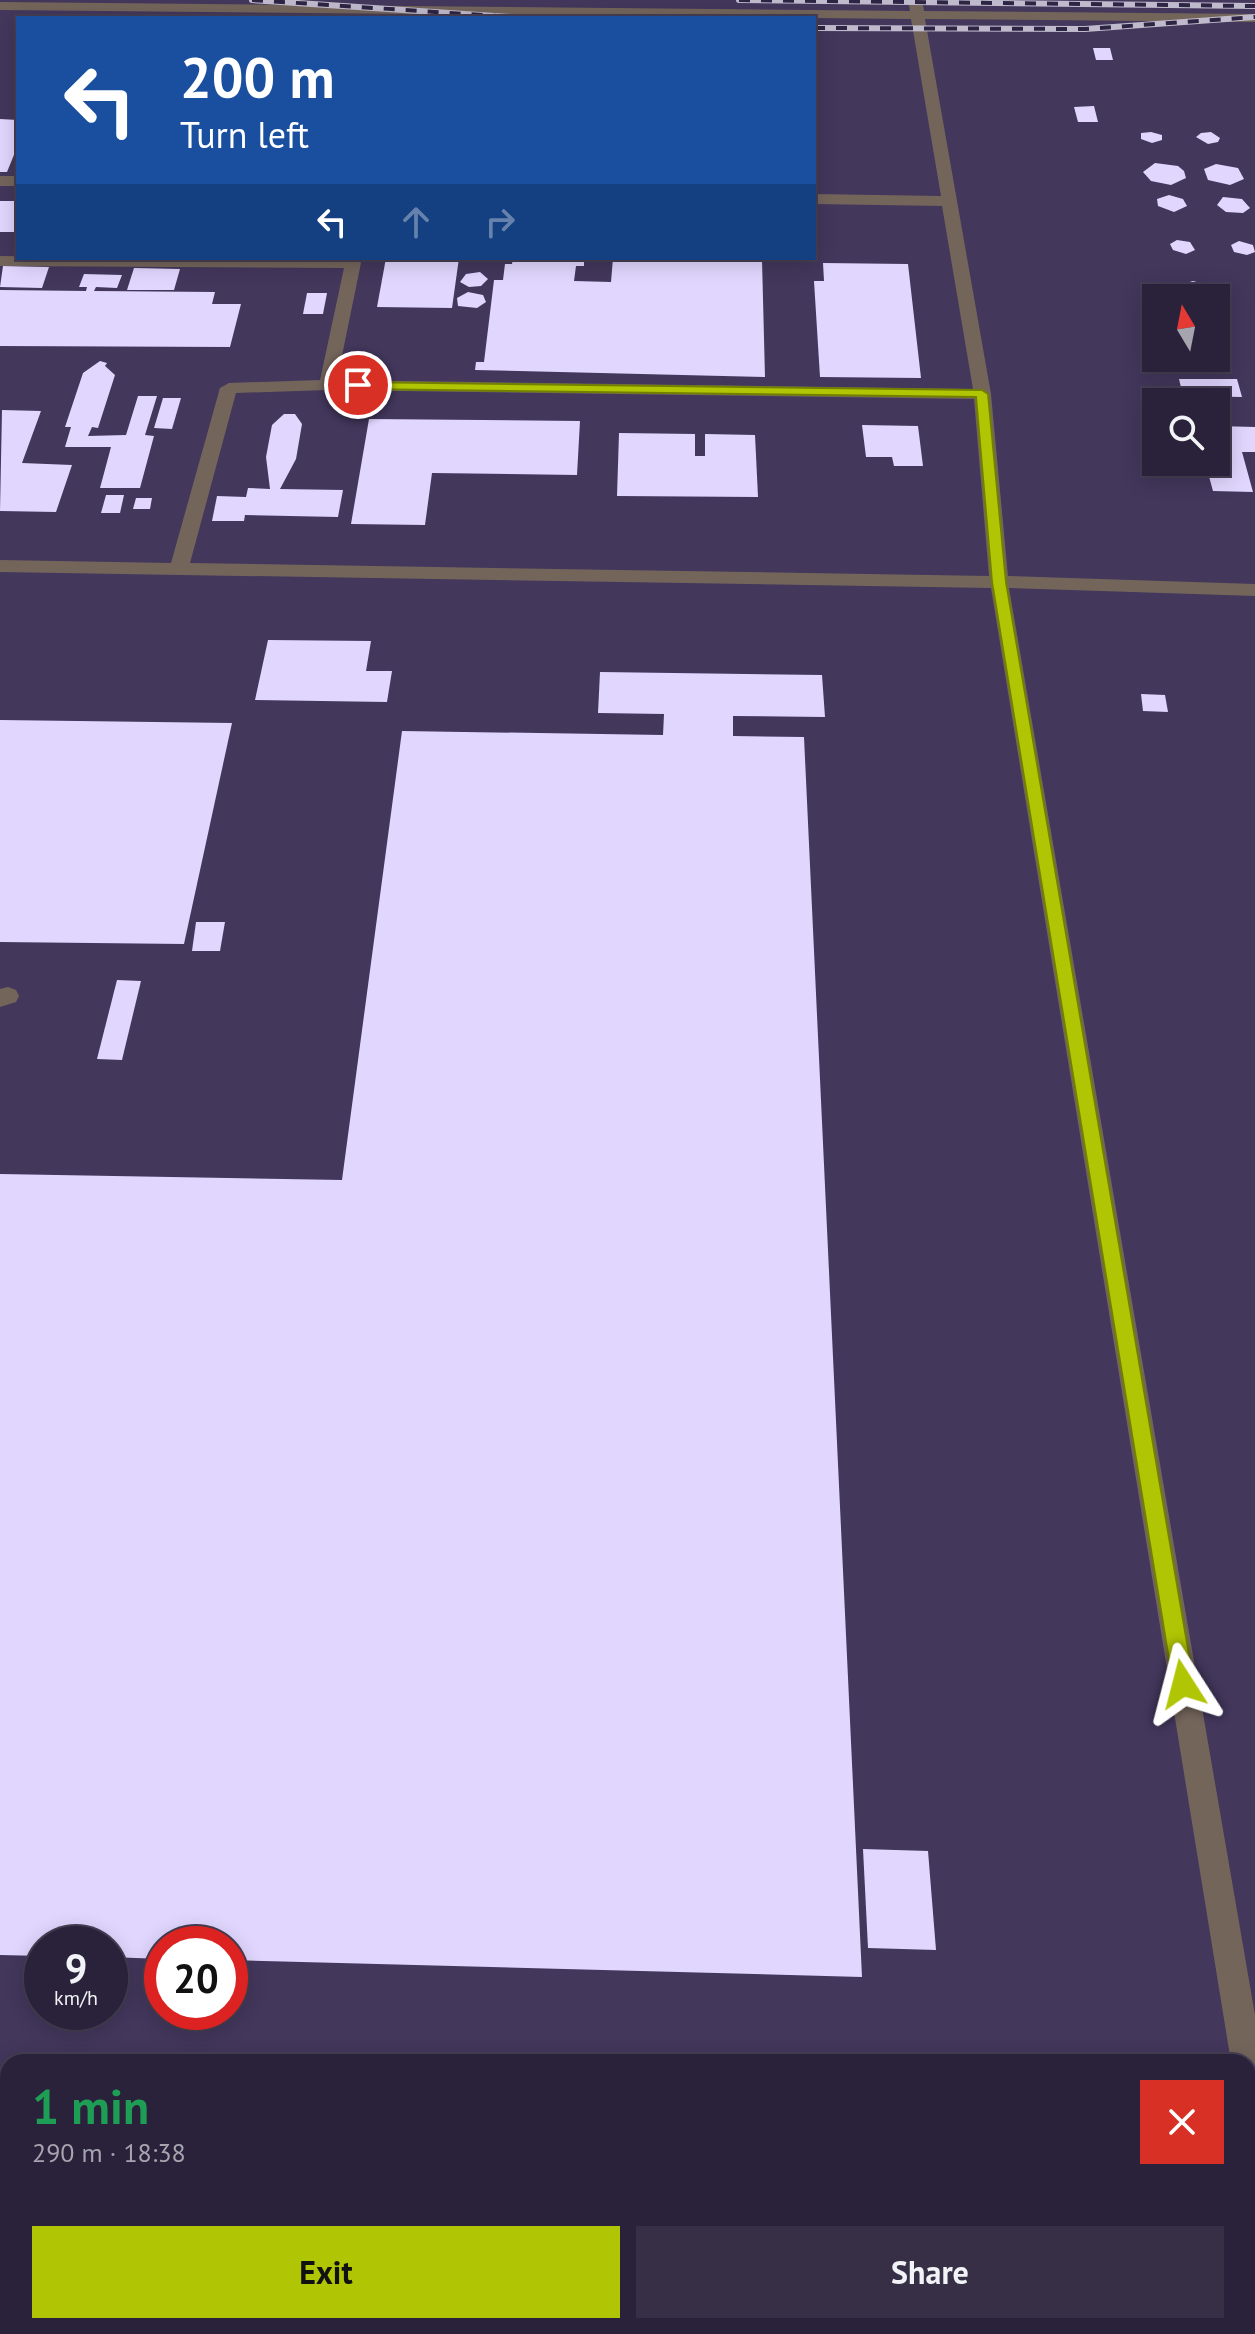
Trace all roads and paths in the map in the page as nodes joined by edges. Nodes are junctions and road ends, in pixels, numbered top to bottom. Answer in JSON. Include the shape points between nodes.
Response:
{"nodes":[{"id":1,"x":37,"y":3,"type":"edge"},
{"id":2,"x":0,"y":6,"type":"edge"},
{"id":3,"x":917,"y":8,"type":"edge"},
{"id":4,"x":1255,"y":18,"type":"edge"},
{"id":5,"x":816,"y":199,"type":"edge"},
{"id":6,"x":947,"y":201,"type":"junction"},
{"id":7,"x":0,"y":261,"type":"edge"},
{"id":8,"x":327,"y":385,"type":"junction"},
{"id":9,"x":982,"y":394,"type":"junction"},
{"id":10,"x":0,"y":566,"type":"edge"},
{"id":11,"x":179,"y":568,"type":"junction"},
{"id":12,"x":999,"y":582,"type":"junction"},
{"id":13,"x":1255,"y":590,"type":"edge"},
{"id":14,"x":1246,"y":2054,"type":"edge"}],
"edges":[{"from":1,"to":2,"type":"lane"},
{"from":1,"to":3,"type":"lane"},
{"from":3,"to":4,"type":"lane"},
{"from":3,"to":6,"type":"lane"},
{"from":5,"to":6,"type":"lane"},
{"from":6,"to":9,"type":"lane"},
{"from":7,"to":8,"type":"lane","via":[[353,263]]},
{"from":8,"to":9,"type":"lane"},
{"from":8,"to":11,"type":"lane","via":[[229,388]]},
{"from":9,"to":12,"type":"lane"},
{"from":10,"to":11,"type":"lane"},
{"from":11,"to":12,"type":"lane"},
{"from":12,"to":13,"type":"lane"},
{"from":12,"to":14,"type":"lane"}]}
